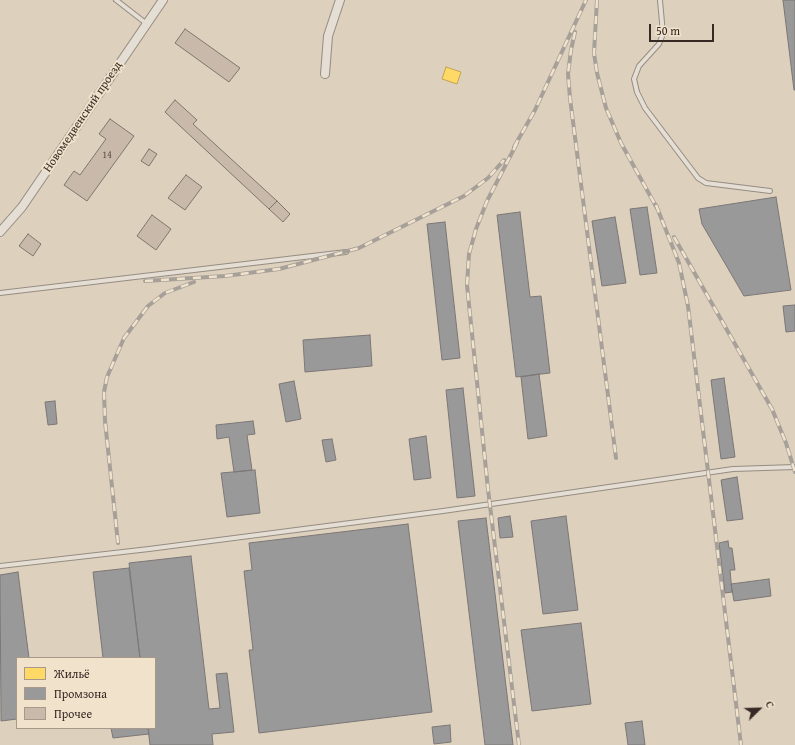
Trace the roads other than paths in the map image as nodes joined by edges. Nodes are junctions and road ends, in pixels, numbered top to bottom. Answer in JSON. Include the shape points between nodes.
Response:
{"nodes":[{"id":1,"x":116,"y":0,"type":"edge"},
{"id":2,"x":163,"y":0,"type":"edge"},
{"id":3,"x":340,"y":0,"type":"edge"},
{"id":4,"x":660,"y":0,"type":"edge"},
{"id":5,"x":147,"y":24,"type":"junction"},
{"id":6,"x":325,"y":74,"type":"dead end"},
{"id":7,"x":770,"y":191,"type":"dead end"},
{"id":8,"x":0,"y":232,"type":"edge"},
{"id":9,"x":346,"y":252,"type":"dead end"},
{"id":10,"x":0,"y":293,"type":"edge"},
{"id":11,"x":795,"y":467,"type":"edge"},
{"id":12,"x":0,"y":566,"type":"edge"}],
"edges":[{"from":1,"to":5,"type":"lane"},
{"from":2,"to":5,"type":"street","name":"Новомедвенский проезд"},
{"from":3,"to":6,"type":"street","via":[[328,36]]},
{"from":4,"to":7,"type":"lane","via":[[663,34],[659,44],[639,66],[634,79],[636,92],[645,108],[698,178],[706,184]]},
{"from":5,"to":8,"type":"street","name":"Новомедвенский проезд","via":[[22,207]]},
{"from":9,"to":10,"type":"lane"},
{"from":11,"to":12,"type":"lane","via":[[733,469],[459,509]]}]}
